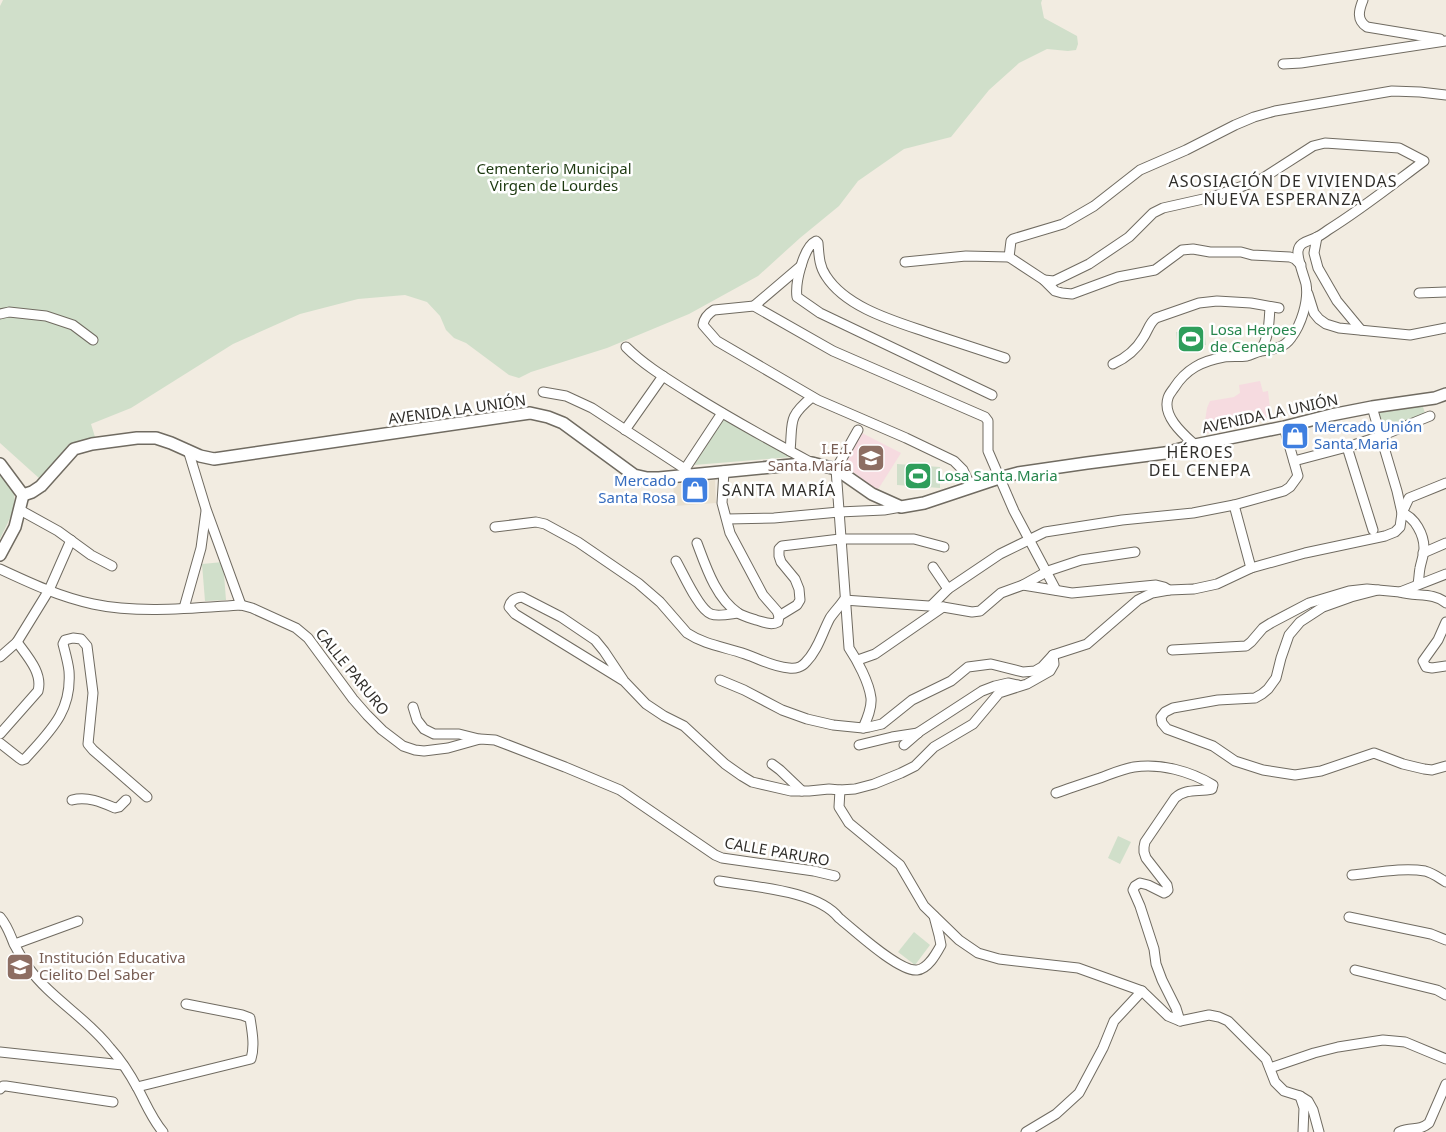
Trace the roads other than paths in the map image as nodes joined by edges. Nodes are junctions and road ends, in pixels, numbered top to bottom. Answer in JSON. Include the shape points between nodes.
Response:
{"nodes":[{"id":1,"x":1364,"y":0,"type":"edge"},
{"id":2,"x":1446,"y":40,"type":"edge"},
{"id":3,"x":1283,"y":64,"type":"dead end"},
{"id":4,"x":1446,"y":95,"type":"edge"},
{"id":5,"x":1317,"y":238,"type":"junction"},
{"id":6,"x":1009,"y":257,"type":"junction"},
{"id":7,"x":904,"y":262,"type":"dead end"},
{"id":8,"x":1301,"y":265,"type":"junction"},
{"id":9,"x":801,"y":266,"type":"junction"},
{"id":10,"x":1044,"y":280,"type":"junction"},
{"id":11,"x":1306,"y":286,"type":"junction"},
{"id":12,"x":1446,"y":292,"type":"edge"},
{"id":13,"x":1419,"y":293,"type":"dead end"},
{"id":14,"x":754,"y":306,"type":"junction"},
{"id":15,"x":0,"y":314,"type":"edge"},
{"id":16,"x":1446,"y":328,"type":"edge"},
{"id":17,"x":1361,"y":330,"type":"junction"},
{"id":18,"x":93,"y":340,"type":"dead end"},
{"id":19,"x":626,"y":347,"type":"dead end"},
{"id":20,"x":1260,"y":351,"type":"junction"},
{"id":21,"x":1006,"y":358,"type":"dead end"},
{"id":22,"x":1114,"y":364,"type":"dead end"},
{"id":23,"x":663,"y":376,"type":"junction"},
{"id":24,"x":542,"y":392,"type":"dead end"},
{"id":25,"x":1446,"y":394,"type":"edge"},
{"id":26,"x":992,"y":395,"type":"dead end"},
{"id":27,"x":812,"y":396,"type":"junction"},
{"id":28,"x":1372,"y":407,"type":"junction"},
{"id":29,"x":722,"y":413,"type":"junction"},
{"id":30,"x":1430,"y":416,"type":"dead end"},
{"id":31,"x":1284,"y":427,"type":"junction"},
{"id":32,"x":625,"y":430,"type":"junction"},
{"id":33,"x":858,"y":430,"type":"dead end"},
{"id":34,"x":1381,"y":436,"type":"junction"},
{"id":35,"x":1194,"y":445,"type":"junction"},
{"id":36,"x":1347,"y":447,"type":"junction"},
{"id":37,"x":188,"y":450,"type":"junction"},
{"id":38,"x":790,"y":451,"type":"junction"},
{"id":39,"x":1294,"y":461,"type":"junction"},
{"id":40,"x":812,"y":462,"type":"junction"},
{"id":41,"x":0,"y":464,"type":"edge"},
{"id":42,"x":836,"y":469,"type":"junction"},
{"id":43,"x":724,"y":471,"type":"junction"},
{"id":44,"x":687,"y":472,"type":"junction"},
{"id":45,"x":999,"y":478,"type":"junction"},
{"id":46,"x":1446,"y":483,"type":"edge"},
{"id":47,"x":971,"y":487,"type":"junction"},
{"id":48,"x":23,"y":496,"type":"junction"},
{"id":49,"x":1234,"y":504,"type":"junction"},
{"id":50,"x":901,"y":507,"type":"junction"},
{"id":51,"x":206,"y":509,"type":"junction"},
{"id":52,"x":20,"y":510,"type":"junction"},
{"id":53,"x":839,"y":512,"type":"junction"},
{"id":54,"x":1402,"y":513,"type":"junction"},
{"id":55,"x":727,"y":519,"type":"junction"},
{"id":56,"x":494,"y":527,"type":"dead end"},
{"id":57,"x":1373,"y":530,"type":"dead end"},
{"id":58,"x":840,"y":539,"type":"junction"},
{"id":59,"x":71,"y":540,"type":"junction"},
{"id":60,"x":1030,"y":540,"type":"junction"},
{"id":61,"x":697,"y":543,"type":"dead end"},
{"id":62,"x":1446,"y":543,"type":"edge"},
{"id":63,"x":944,"y":547,"type":"dead end"},
{"id":64,"x":1135,"y":552,"type":"dead end"},
{"id":65,"x":1423,"y":553,"type":"junction"},
{"id":66,"x":0,"y":555,"type":"edge"},
{"id":67,"x":676,"y":561,"type":"dead end"},
{"id":68,"x":112,"y":566,"type":"dead end"},
{"id":69,"x":933,"y":568,"type":"dead end"},
{"id":70,"x":1251,"y":568,"type":"junction"},
{"id":71,"x":0,"y":569,"type":"edge"},
{"id":72,"x":1046,"y":572,"type":"junction"},
{"id":73,"x":1446,"y":574,"type":"edge"},
{"id":74,"x":1418,"y":584,"type":"junction"},
{"id":75,"x":1023,"y":585,"type":"junction"},
{"id":76,"x":948,"y":589,"type":"junction"},
{"id":77,"x":49,"y":590,"type":"junction"},
{"id":78,"x":1056,"y":590,"type":"junction"},
{"id":79,"x":1170,"y":590,"type":"junction"},
{"id":80,"x":1378,"y":590,"type":"junction"},
{"id":81,"x":1400,"y":592,"type":"junction"},
{"id":82,"x":844,"y":600,"type":"junction"},
{"id":83,"x":1446,"y":603,"type":"edge"},
{"id":84,"x":241,"y":605,"type":"junction"},
{"id":85,"x":931,"y":606,"type":"junction"},
{"id":86,"x":943,"y":607,"type":"junction"},
{"id":87,"x":184,"y":608,"type":"junction"},
{"id":88,"x":738,"y":613,"type":"junction"},
{"id":89,"x":779,"y":616,"type":"junction"},
{"id":90,"x":1446,"y":622,"type":"edge"},
{"id":91,"x":17,"y":642,"type":"junction"},
{"id":92,"x":1172,"y":650,"type":"dead end"},
{"id":93,"x":1053,"y":655,"type":"junction"},
{"id":94,"x":0,"y":657,"type":"edge"},
{"id":95,"x":858,"y":660,"type":"junction"},
{"id":96,"x":1446,"y":666,"type":"edge"},
{"id":97,"x":720,"y":680,"type":"dead end"},
{"id":98,"x":624,"y":682,"type":"junction"},
{"id":99,"x":1020,"y":686,"type":"junction"},
{"id":100,"x":413,"y":706,"type":"dead end"},
{"id":101,"x":863,"y":728,"type":"junction"},
{"id":102,"x":919,"y":732,"type":"junction"},
{"id":103,"x":0,"y":734,"type":"edge"},
{"id":104,"x":480,"y":739,"type":"junction"},
{"id":105,"x":0,"y":743,"type":"edge"},
{"id":106,"x":859,"y":745,"type":"dead end"},
{"id":107,"x":904,"y":745,"type":"dead end"},
{"id":108,"x":772,"y":764,"type":"dead end"},
{"id":109,"x":1446,"y":766,"type":"edge"},
{"id":110,"x":840,"y":790,"type":"junction"},
{"id":111,"x":802,"y":791,"type":"junction"},
{"id":112,"x":1056,"y":793,"type":"dead end"},
{"id":113,"x":147,"y":797,"type":"dead end"},
{"id":114,"x":72,"y":800,"type":"dead end"},
{"id":115,"x":126,"y":800,"type":"dead end"},
{"id":116,"x":1352,"y":875,"type":"dead end"},
{"id":117,"x":835,"y":876,"type":"dead end"},
{"id":118,"x":719,"y":881,"type":"dead end"},
{"id":119,"x":1446,"y":882,"type":"edge"},
{"id":120,"x":934,"y":916,"type":"junction"},
{"id":121,"x":0,"y":917,"type":"edge"},
{"id":122,"x":1349,"y":917,"type":"dead end"},
{"id":123,"x":78,"y":920,"type":"dead end"},
{"id":124,"x":1446,"y":940,"type":"edge"},
{"id":125,"x":15,"y":944,"type":"junction"},
{"id":126,"x":1355,"y":970,"type":"dead end"},
{"id":127,"x":1142,"y":992,"type":"junction"},
{"id":128,"x":1446,"y":994,"type":"edge"},
{"id":129,"x":186,"y":1004,"type":"dead end"},
{"id":130,"x":1180,"y":1021,"type":"junction"},
{"id":131,"x":0,"y":1052,"type":"edge"},
{"id":132,"x":1446,"y":1059,"type":"edge"},
{"id":133,"x":123,"y":1065,"type":"junction"},
{"id":134,"x":1270,"y":1068,"type":"junction"},
{"id":135,"x":1446,"y":1084,"type":"edge"},
{"id":136,"x":137,"y":1087,"type":"junction"},
{"id":137,"x":0,"y":1089,"type":"edge"},
{"id":138,"x":1300,"y":1096,"type":"junction"},
{"id":139,"x":113,"y":1102,"type":"dead end"},
{"id":140,"x":163,"y":1132,"type":"edge"},
{"id":141,"x":1026,"y":1132,"type":"edge"},
{"id":142,"x":1303,"y":1132,"type":"edge"},
{"id":143,"x":1319,"y":1132,"type":"edge"},
{"id":144,"x":1399,"y":1132,"type":"edge"}],
"edges":[{"from":1,"to":2,"type":"street","via":[[1359,18],[1367,27]]},
{"from":2,"to":3,"type":"street"},
{"from":4,"to":6,"type":"street","via":[[1392,91],[1254,116],[1140,170],[1094,206],[1064,224],[1013,239]]},
{"from":5,"to":8,"type":"street","via":[[1301,245],[1298,251]]},
{"from":5,"to":10,"type":"street","via":[[1424,161],[1399,148],[1325,143],[1313,146],[1260,180],[1212,197],[1163,208],[1148,217],[1128,238],[1089,264],[1054,281]]},
{"from":5,"to":17,"type":"street","via":[[1314,253],[1318,268],[1337,301]]},
{"from":6,"to":7,"type":"street","via":[[966,256]]},
{"from":6,"to":10,"type":"street"},
{"from":8,"to":10,"type":"street","via":[[1290,257],[1193,249],[1182,250],[1155,270],[1118,277],[1072,294],[1055,291]]},
{"from":8,"to":11,"type":"street"},
{"from":9,"to":14,"type":"street"},
{"from":9,"to":21,"type":"street","via":[[810,244],[816,241],[825,276],[850,300],[884,317]]},
{"from":9,"to":26,"type":"street","via":[[796,291],[797,297],[807,305]]},
{"from":11,"to":17,"type":"street","via":[[1318,319],[1338,328]]},
{"from":11,"to":20,"type":"street","via":[[1304,312],[1291,339],[1276,350]]},
{"from":12,"to":13,"type":"street"},
{"from":14,"to":27,"type":"street","via":[[714,310],[703,325],[717,341]]},
{"from":14,"to":45,"type":"street","via":[[833,352],[985,417],[988,421],[988,451]]},
{"from":15,"to":18,"type":"street","via":[[46,316],[73,325]]},
{"from":16,"to":17,"type":"street","via":[[1410,335]]},
{"from":19,"to":23,"type":"street"},
{"from":20,"to":22,"type":"street","via":[[1266,342],[1274,308],[1251,303],[1208,302],[1156,318],[1134,351]]},
{"from":20,"to":35,"type":"street","via":[[1202,362],[1176,385],[1167,404],[1175,426]]},
{"from":23,"to":29,"type":"street"},
{"from":23,"to":32,"type":"street"},
{"from":24,"to":32,"type":"street","via":[[566,396],[592,408]]},
{"from":25,"to":28,"type":"main road","name":"AVENIDA LA UNIÓN"},
{"from":27,"to":38,"type":"street","via":[[794,415]]},
{"from":27,"to":47,"type":"street","via":[[954,461],[963,470]]},
{"from":28,"to":31,"type":"main road","name":"AVENIDA LA UNIÓN"},
{"from":28,"to":34,"type":"street"},
{"from":29,"to":38,"type":"street"},
{"from":29,"to":44,"type":"street"},
{"from":30,"to":34,"type":"street"},
{"from":31,"to":35,"type":"main road","name":"AVENIDA LA UNIÓN"},
{"from":31,"to":39,"type":"street"},
{"from":32,"to":44,"type":"street"},
{"from":33,"to":42,"type":"street"},
{"from":34,"to":36,"type":"street"},
{"from":34,"to":54,"type":"street"},
{"from":35,"to":45,"type":"main road","name":"AVENIDA LA UNIÓN","via":[[1165,453]]},
{"from":36,"to":39,"type":"street"},
{"from":36,"to":57,"type":"street"},
{"from":37,"to":44,"type":"main road","name":"AVENIDA LA UNIÓN","via":[[214,459],[530,413],[563,423],[634,474],[659,478]]},
{"from":37,"to":48,"type":"main road","name":"AVENIDA LA UNIÓN","via":[[156,438],[92,444],[74,449],[41,486]]},
{"from":37,"to":51,"type":"street"},
{"from":38,"to":40,"type":"street"},
{"from":39,"to":49,"type":"street","via":[[1298,476],[1290,487]]},
{"from":40,"to":42,"type":"main road","name":"AVENIDA LA UNIÓN"},
{"from":40,"to":43,"type":"main road","name":"AVENIDA LA UNIÓN"},
{"from":41,"to":48,"type":"main road"},
{"from":42,"to":50,"type":"main road","name":"AVENIDA LA UNIÓN","via":[[872,494]]},
{"from":42,"to":53,"type":"street"},
{"from":43,"to":44,"type":"main road","name":"AVENIDA LA UNIÓN"},
{"from":43,"to":55,"type":"street","via":[[722,503]]},
{"from":45,"to":47,"type":"main road","name":"AVENIDA LA UNIÓN"},
{"from":45,"to":60,"type":"street"},
{"from":46,"to":54,"type":"street","via":[[1409,498]]},
{"from":47,"to":50,"type":"main road","name":"AVENIDA LA UNIÓN"},
{"from":48,"to":52,"type":"main road"},
{"from":49,"to":60,"type":"street","via":[[1193,513],[1046,532]]},
{"from":49,"to":70,"type":"street"},
{"from":50,"to":53,"type":"street"},
{"from":51,"to":84,"type":"street"},
{"from":51,"to":87,"type":"street","via":[[201,548]]},
{"from":52,"to":59,"type":"street"},
{"from":52,"to":66,"type":"main road"},
{"from":53,"to":55,"type":"street"},
{"from":53,"to":58,"type":"street"},
{"from":54,"to":65,"type":"street","via":[[1412,518],[1422,536]]},
{"from":54,"to":70,"type":"street","via":[[1400,527],[1385,536]]},
{"from":55,"to":89,"type":"street","via":[[730,533],[745,563]]},
{"from":56,"to":82,"type":"street","via":[[536,522],[545,524],[638,583],[687,633],[708,644],[778,667],[792,669],[806,662],[830,618]]},
{"from":58,"to":63,"type":"street","via":[[914,539]]},
{"from":58,"to":82,"type":"street"},
{"from":58,"to":89,"type":"street","via":[[780,548],[781,562],[795,579],[800,600]]},
{"from":59,"to":68,"type":"street"},
{"from":59,"to":77,"type":"street"},
{"from":60,"to":72,"type":"street"},
{"from":60,"to":76,"type":"street","via":[[1000,554]]},
{"from":61,"to":88,"type":"street","via":[[714,586]]},
{"from":62,"to":65,"type":"street"},
{"from":64,"to":72,"type":"street","via":[[1081,560]]},
{"from":65,"to":74,"type":"street"},
{"from":67,"to":88,"type":"street","via":[[707,612],[712,615]]},
{"from":69,"to":76,"type":"street"},
{"from":70,"to":79,"type":"street","via":[[1217,584]]},
{"from":71,"to":77,"type":"street","name":"CALLE PARURO"},
{"from":72,"to":75,"type":"street"},
{"from":72,"to":78,"type":"street"},
{"from":73,"to":74,"type":"street"},
{"from":74,"to":81,"type":"street"},
{"from":75,"to":78,"type":"street"},
{"from":75,"to":86,"type":"street","via":[[1001,593],[980,611]]},
{"from":76,"to":85,"type":"street"},
{"from":77,"to":87,"type":"street","name":"CALLE PARURO","via":[[92,604],[124,608]]},
{"from":77,"to":91,"type":"street"},
{"from":78,"to":79,"type":"street","via":[[1072,593],[1156,585]]},
{"from":79,"to":93,"type":"street","via":[[1152,593],[1138,600],[1087,644]]},
{"from":80,"to":81,"type":"street"},
{"from":80,"to":92,"type":"street","via":[[1348,591],[1309,603],[1263,628],[1246,646]]},
{"from":80,"to":109,"type":"street","via":[[1323,607],[1300,622],[1289,635],[1276,678],[1262,694],[1255,698],[1173,708],[1161,717],[1162,723],[1167,729],[1213,746],[1235,760],[1263,770],[1295,775],[1321,771],[1374,753],[1424,769]]},
{"from":81,"to":83,"type":"street","via":[[1434,596]]},
{"from":82,"to":85,"type":"street"},
{"from":82,"to":95,"type":"street","via":[[849,648]]},
{"from":84,"to":87,"type":"street","name":"CALLE PARURO"},
{"from":84,"to":104,"type":"street","name":"CALLE PARURO","via":[[296,628],[308,638],[367,715],[403,746],[424,751]]},
{"from":85,"to":86,"type":"street"},
{"from":86,"to":95,"type":"street","via":[[875,654]]},
{"from":88,"to":89,"type":"street","via":[[774,625]]},
{"from":90,"to":96,"type":"street","via":[[1423,661],[1429,668]]},
{"from":91,"to":94,"type":"street"},
{"from":91,"to":103,"type":"street","via":[[38,675],[40,685]]},
{"from":93,"to":99,"type":"street","via":[[1054,664],[1050,671]]},
{"from":93,"to":101,"type":"street","via":[[1034,671],[1023,672],[991,664],[968,667],[951,681],[912,700],[882,724]]},
{"from":95,"to":101,"type":"street","via":[[871,699]]},
{"from":97,"to":101,"type":"street","via":[[807,719]]},
{"from":98,"to":98,"type":"street","via":[[595,640],[561,617],[522,597],[510,603],[508,607],[515,614]]},
{"from":98,"to":111,"type":"street","via":[[646,704],[684,726],[742,776],[752,782]]},
{"from":99,"to":102,"type":"street","via":[[1008,683],[995,686]]},
{"from":99,"to":110,"type":"street","via":[[999,693],[973,724],[934,747],[914,766],[874,784]]},
{"from":100,"to":104,"type":"street","via":[[417,720],[434,734],[459,734]]},
{"from":102,"to":106,"type":"street"},
{"from":102,"to":107,"type":"street"},
{"from":104,"to":117,"type":"street","name":"CALLE PARURO","via":[[496,740],[620,790],[722,858]]},
{"from":105,"to":113,"type":"street","via":[[22,760],[54,725],[64,710],[70,690],[63,644],[65,640],[81,639],[87,646],[93,693],[88,744]]},
{"from":108,"to":111,"type":"street"},
{"from":110,"to":111,"type":"street"},
{"from":110,"to":120,"type":"street","via":[[839,807],[849,823],[900,865],[924,906]]},
{"from":112,"to":130,"type":"street","via":[[1120,771],[1148,766],[1194,775],[1213,785],[1212,789],[1180,793],[1145,842],[1146,858],[1168,890],[1164,893],[1140,883],[1133,890],[1154,949],[1156,964]]},
{"from":114,"to":115,"type":"street","via":[[92,800],[115,808]]},
{"from":116,"to":119,"type":"street","via":[[1424,871]]},
{"from":118,"to":120,"type":"street","via":[[783,891],[826,906],[892,960],[909,969],[916,970],[928,964],[940,945]]},
{"from":120,"to":127,"type":"street","via":[[978,953],[1000,959],[1078,968]]},
{"from":121,"to":125,"type":"street"},
{"from":122,"to":124,"type":"street"},
{"from":123,"to":125,"type":"street"},
{"from":125,"to":133,"type":"street","via":[[27,966],[46,989],[96,1032]]},
{"from":126,"to":128,"type":"street"},
{"from":127,"to":130,"type":"street","via":[[1168,1016]]},
{"from":127,"to":141,"type":"street","via":[[1114,1021],[1078,1093],[1056,1114]]},
{"from":129,"to":136,"type":"street","via":[[250,1018],[252,1059]]},
{"from":130,"to":134,"type":"street","via":[[1209,1014],[1224,1019],[1266,1059]]},
{"from":131,"to":133,"type":"street"},
{"from":132,"to":134,"type":"street","via":[[1405,1042],[1383,1040],[1338,1047]]},
{"from":133,"to":136,"type":"street"},
{"from":134,"to":138,"type":"street","via":[[1275,1082],[1284,1091]]},
{"from":135,"to":144,"type":"street","via":[[1424,1130]]},
{"from":136,"to":140,"type":"street"},
{"from":137,"to":139,"type":"street","via":[[6,1086]]},
{"from":138,"to":142,"type":"street","via":[[1304,1108]]},
{"from":138,"to":143,"type":"street","via":[[1313,1110]]}]}
